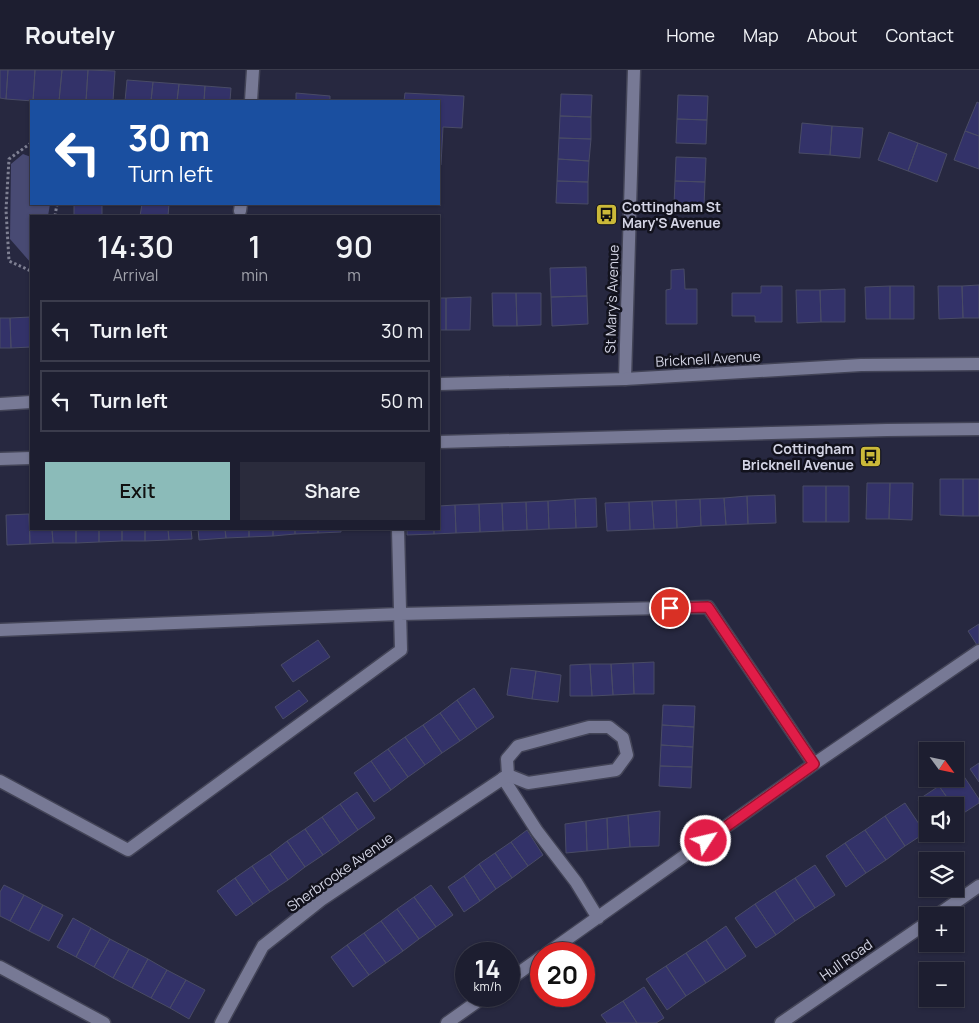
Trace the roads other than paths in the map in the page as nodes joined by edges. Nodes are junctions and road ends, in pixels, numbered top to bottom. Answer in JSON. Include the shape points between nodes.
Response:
{"nodes":[{"id":1,"x":254,"y":70,"type":"edge"},
{"id":2,"x":634,"y":70,"type":"edge"},
{"id":3,"x":250,"y":100,"type":"edge"},
{"id":4,"x":979,"y":364,"type":"edge"},
{"id":5,"x":625,"y":379,"type":"junction"},
{"id":6,"x":440,"y":384,"type":"edge"},
{"id":7,"x":30,"y":402,"type":"edge"},
{"id":8,"x":0,"y":404,"type":"edge"},
{"id":9,"x":979,"y":429,"type":"edge"},
{"id":10,"x":440,"y":442,"type":"edge"},
{"id":11,"x":30,"y":458,"type":"edge"},
{"id":12,"x":0,"y":459,"type":"edge"},
{"id":13,"x":398,"y":530,"type":"edge"},
{"id":14,"x":400,"y":614,"type":"junction"},
{"id":15,"x":0,"y":630,"type":"edge"},
{"id":16,"x":979,"y":652,"type":"edge"},
{"id":17,"x":814,"y":764,"type":"junction"},
{"id":18,"x":505,"y":777,"type":"junction"},
{"id":19,"x":0,"y":781,"type":"edge"},
{"id":20,"x":979,"y":886,"type":"edge"},
{"id":21,"x":949,"y":907,"type":"edge"},
{"id":22,"x":598,"y":918,"type":"junction"},
{"id":23,"x":919,"y":928,"type":"edge"},
{"id":24,"x":563,"y":942,"type":"edge"},
{"id":25,"x":0,"y":967,"type":"edge"},
{"id":26,"x":470,"y":1007,"type":"edge"},
{"id":27,"x":104,"y":1023,"type":"edge"},
{"id":28,"x":221,"y":1023,"type":"edge"},
{"id":29,"x":447,"y":1023,"type":"edge"},
{"id":30,"x":781,"y":1023,"type":"edge"}],
"edges":[{"from":1,"to":3,"type":"street"},
{"from":2,"to":5,"type":"street","name":"St Mary's Avenue"},
{"from":4,"to":5,"type":"street","name":"Bricknell Avenue","via":[[861,365]]},
{"from":5,"to":6,"type":"street","name":"Bricknell Avenue"},
{"from":7,"to":8,"type":"street"},
{"from":9,"to":10,"type":"street"},
{"from":11,"to":12,"type":"street"},
{"from":13,"to":14,"type":"street"},
{"from":14,"to":15,"type":"street"},
{"from":14,"to":17,"type":"street","via":[[708,607]]},
{"from":14,"to":19,"type":"street","via":[[401,650],[128,850]]},
{"from":16,"to":17,"type":"street"},
{"from":17,"to":22,"type":"street"},
{"from":18,"to":18,"type":"street","via":[[507,760],[518,746],[589,727],[609,727],[623,738],[627,755],[616,770],[528,783]]},
{"from":18,"to":22,"type":"street","via":[[537,831],[576,882]]},
{"from":18,"to":28,"type":"street","name":"Sherbrooke Avenue","via":[[321,900],[263,946]]},
{"from":20,"to":21,"type":"street"},
{"from":22,"to":24,"type":"street"},
{"from":23,"to":30,"type":"street","name":"Hull Road"},
{"from":25,"to":27,"type":"street"},
{"from":26,"to":29,"type":"street"}]}
